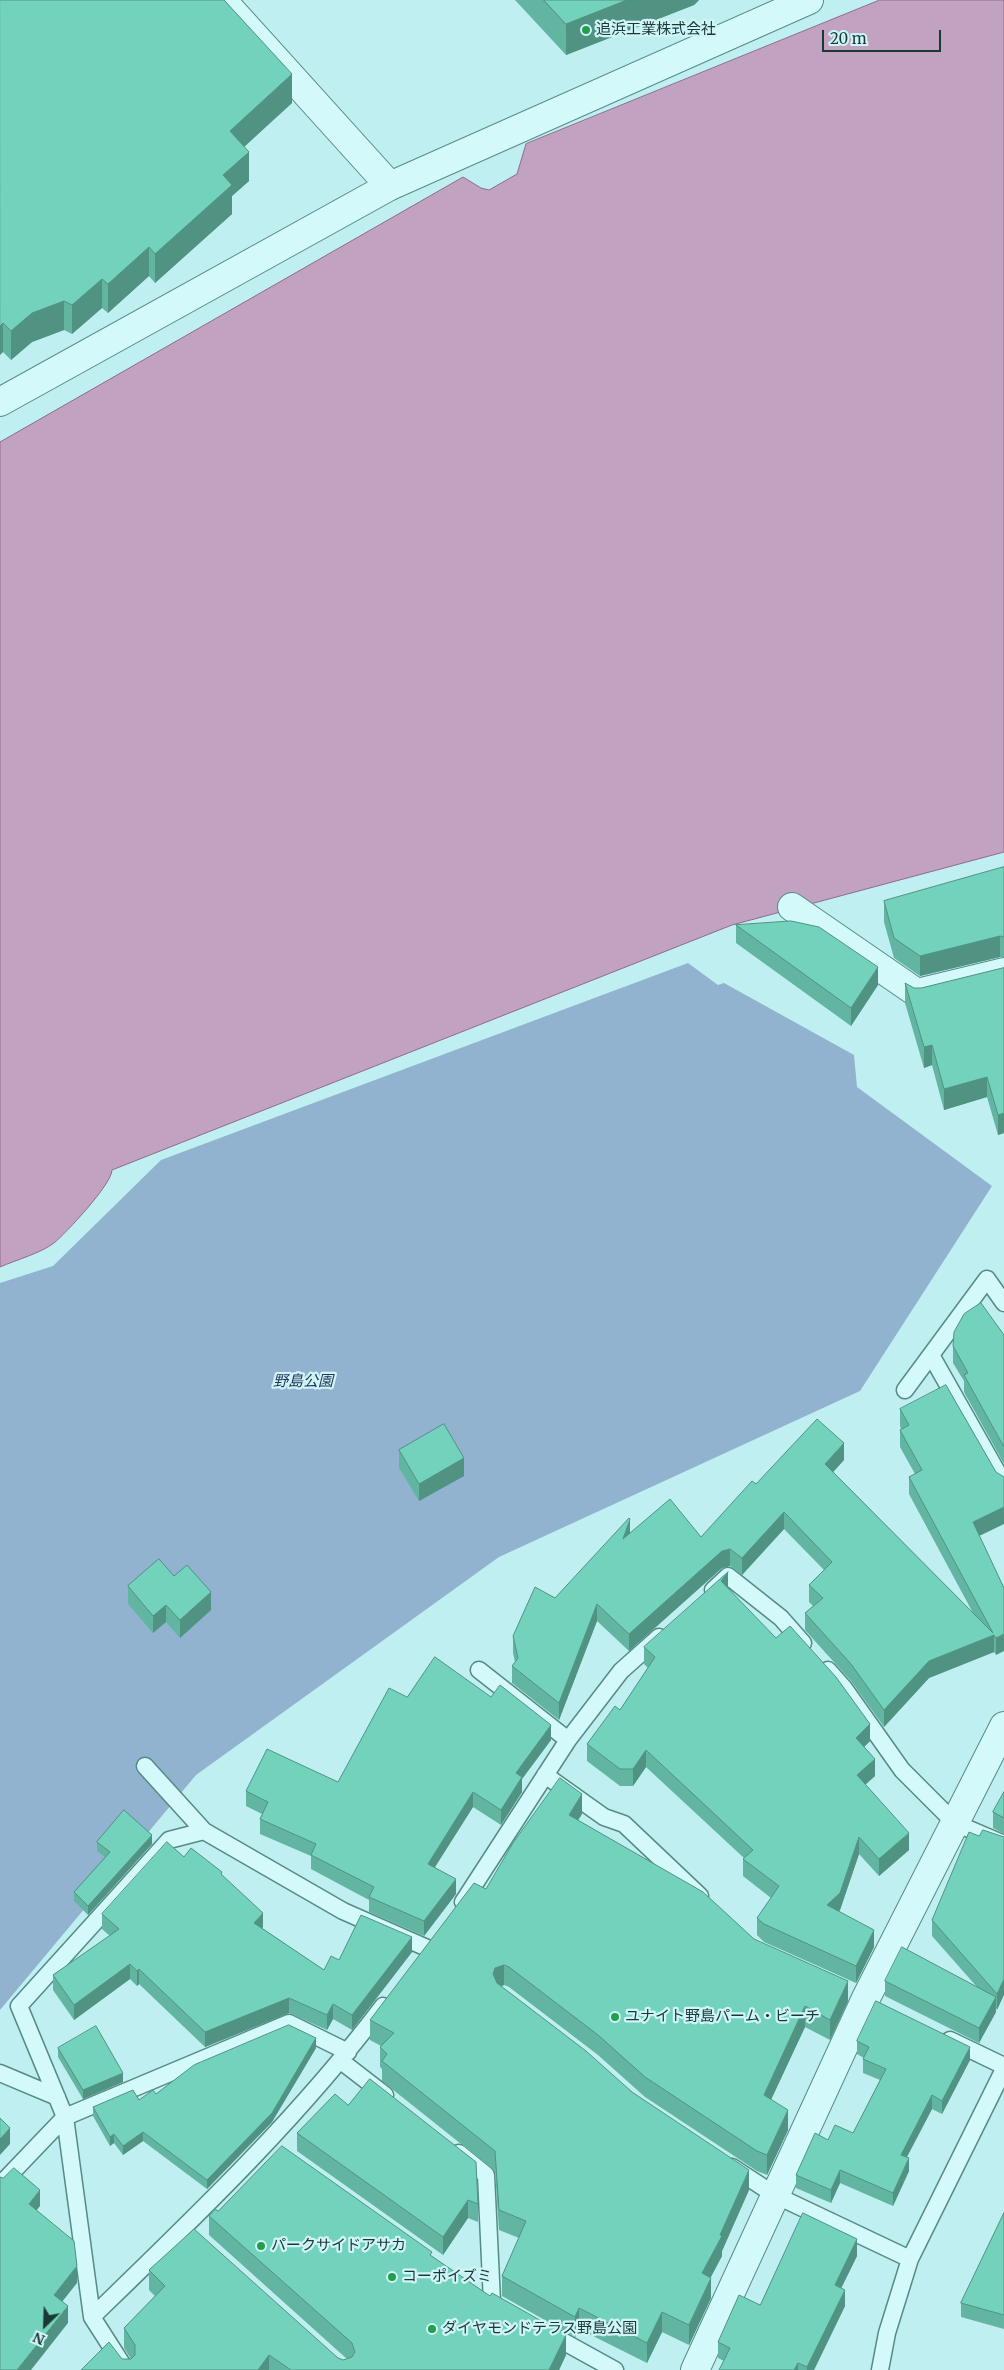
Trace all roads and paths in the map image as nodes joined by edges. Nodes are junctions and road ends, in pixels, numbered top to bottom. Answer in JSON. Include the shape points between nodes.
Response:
{"nodes":[{"id":1,"x":222,"y":0,"type":"edge"},
{"id":2,"x":809,"y":0,"type":"edge"},
{"id":3,"x":390,"y":186,"type":"junction"},
{"id":4,"x":0,"y":402,"type":"edge"},
{"id":5,"x":792,"y":907,"type":"dead end"},
{"id":6,"x":1004,"y":972,"type":"edge"},
{"id":7,"x":1004,"y":1303,"type":"edge"},
{"id":8,"x":931,"y":1355,"type":"junction"},
{"id":9,"x":905,"y":1390,"type":"dead end"},
{"id":10,"x":1004,"y":1484,"type":"edge"},
{"id":11,"x":700,"y":1601,"type":"edge"},
{"id":12,"x":671,"y":1627,"type":"edge"},
{"id":13,"x":479,"y":1670,"type":"dead end"},
{"id":14,"x":1004,"y":1726,"type":"edge"},
{"id":15,"x":568,"y":1740,"type":"junction"},
{"id":16,"x":145,"y":1766,"type":"dead end"},
{"id":17,"x":545,"y":1775,"type":"junction"},
{"id":18,"x":955,"y":1823,"type":"junction"},
{"id":19,"x":204,"y":1831,"type":"junction"},
{"id":20,"x":1004,"y":1844,"type":"edge"},
{"id":21,"x":708,"y":1904,"type":"edge"},
{"id":22,"x":451,"y":1917,"type":"edge"},
{"id":23,"x":439,"y":1933,"type":"edge"},
{"id":24,"x":427,"y":1948,"type":"junction"},
{"id":25,"x":416,"y":1963,"type":"edge"},
{"id":26,"x":393,"y":1993,"type":"edge"},
{"id":27,"x":935,"y":2032,"type":"edge"},
{"id":28,"x":345,"y":2056,"type":"junction"},
{"id":29,"x":1004,"y":2068,"type":"edge"},
{"id":30,"x":0,"y":2073,"type":"edge"},
{"id":31,"x":57,"y":2097,"type":"junction"},
{"id":32,"x":395,"y":2103,"type":"edge"},
{"id":33,"x":64,"y":2117,"type":"junction"},
{"id":34,"x":268,"y":2143,"type":"junction"},
{"id":35,"x":448,"y":2145,"type":"edge"},
{"id":36,"x":284,"y":2154,"type":"edge"},
{"id":37,"x":719,"y":2158,"type":"edge"},
{"id":38,"x":0,"y":2185,"type":"edge"},
{"id":39,"x":775,"y":2195,"type":"junction"},
{"id":40,"x":184,"y":2227,"type":"junction"},
{"id":41,"x":199,"y":2240,"type":"edge"},
{"id":42,"x":910,"y":2259,"type":"junction"},
{"id":43,"x":476,"y":2291,"type":"edge"},
{"id":44,"x":492,"y":2302,"type":"junction"},
{"id":45,"x":508,"y":2311,"type":"edge"},
{"id":46,"x":92,"y":2317,"type":"junction"},
{"id":47,"x":533,"y":2325,"type":"edge"},
{"id":48,"x":126,"y":2370,"type":"edge"},
{"id":49,"x":615,"y":2370,"type":"edge"},
{"id":50,"x":695,"y":2370,"type":"edge"},
{"id":51,"x":880,"y":2370,"type":"edge"}],
"edges":[{"from":1,"to":3,"type":"street"},
{"from":2,"to":3,"type":"street"},
{"from":3,"to":4,"type":"street"},
{"from":5,"to":6,"type":"street","via":[[917,993]]},
{"from":7,"to":8,"type":"lane","via":[[987,1279]]},
{"from":8,"to":9,"type":"lane"},
{"from":8,"to":10,"type":"lane"},
{"from":11,"to":18,"type":"lane","via":[[728,1576],[781,1618],[844,1688],[902,1770]]},
{"from":12,"to":15,"type":"lane","via":[[621,1671]]},
{"from":13,"to":15,"type":"lane"},
{"from":14,"to":18,"type":"street"},
{"from":15,"to":17,"type":"lane"},
{"from":16,"to":19,"type":"lane"},
{"from":17,"to":21,"type":"lane","via":[[604,1818],[624,1824]]},
{"from":17,"to":22,"type":"lane"},
{"from":18,"to":20,"type":"lane"},
{"from":18,"to":39,"type":"street","via":[[866,1998]]},
{"from":19,"to":24,"type":"lane","via":[[343,1911]]},
{"from":19,"to":31,"type":"lane","via":[[169,1840],[19,2006]]},
{"from":23,"to":24,"type":"lane"},
{"from":24,"to":25,"type":"lane"},
{"from":26,"to":28,"type":"lane"},
{"from":27,"to":29,"type":"lane"},
{"from":28,"to":32,"type":"lane"},
{"from":28,"to":33,"type":"lane","via":[[289,2023]]},
{"from":28,"to":34,"type":"lane"},
{"from":29,"to":42,"type":"lane"},
{"from":30,"to":31,"type":"lane"},
{"from":31,"to":33,"type":"lane"},
{"from":33,"to":38,"type":"lane"},
{"from":33,"to":46,"type":"lane"},
{"from":34,"to":36,"type":"lane"},
{"from":34,"to":40,"type":"lane"},
{"from":35,"to":44,"type":"lane","via":[[486,2175]]},
{"from":37,"to":39,"type":"lane"},
{"from":39,"to":42,"type":"lane"},
{"from":39,"to":50,"type":"street"},
{"from":40,"to":41,"type":"lane"},
{"from":40,"to":46,"type":"lane"},
{"from":42,"to":51,"type":"lane","via":[[887,2333]]},
{"from":43,"to":44,"type":"lane"},
{"from":44,"to":45,"type":"lane"},
{"from":46,"to":48,"type":"lane"},
{"from":47,"to":49,"type":"lane"}]}
